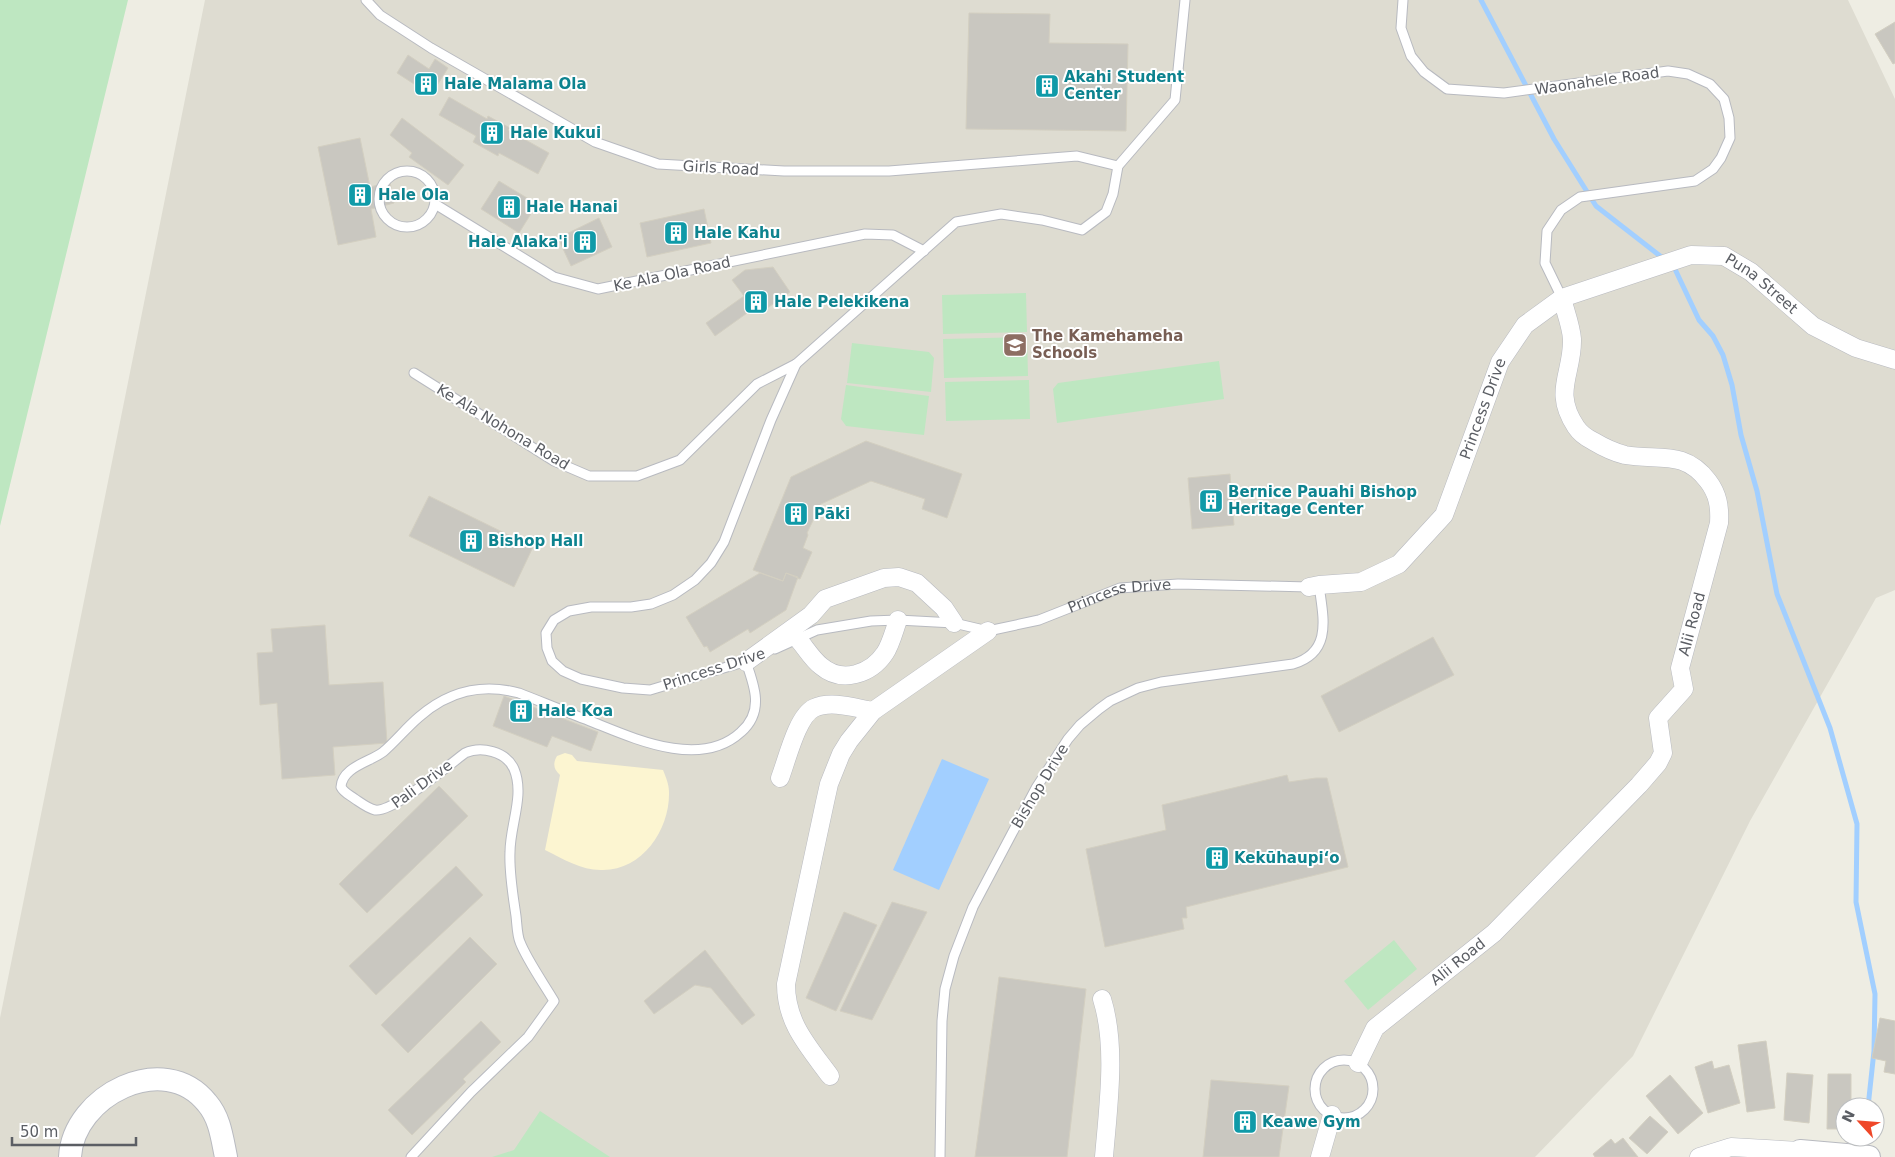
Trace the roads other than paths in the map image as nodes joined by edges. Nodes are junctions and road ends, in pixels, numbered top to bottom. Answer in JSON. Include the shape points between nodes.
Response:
{"nodes":[{"id":1,"x":366,"y":0,"type":"edge"},
{"id":2,"x":1185,"y":0,"type":"edge"},
{"id":3,"x":1403,"y":0,"type":"edge"},
{"id":4,"x":1118,"y":166,"type":"junction"},
{"id":5,"x":435,"y":204,"type":"junction"},
{"id":6,"x":924,"y":251,"type":"junction"},
{"id":7,"x":1562,"y":298,"type":"junction"},
{"id":8,"x":1895,"y":360,"type":"edge"},
{"id":9,"x":796,"y":364,"type":"junction"},
{"id":10,"x":414,"y":373,"type":"dead end"},
{"id":11,"x":1314,"y":586,"type":"junction"},
{"id":12,"x":898,"y":620,"type":"junction"},
{"id":13,"x":954,"y":623,"type":"junction"},
{"id":14,"x":988,"y":631,"type":"junction"},
{"id":15,"x":798,"y":639,"type":"junction"},
{"id":16,"x":746,"y":662,"type":"junction"},
{"id":17,"x":873,"y":711,"type":"junction"},
{"id":18,"x":780,"y":778,"type":"dead end"},
{"id":19,"x":1102,"y":999,"type":"dead end"},
{"id":20,"x":1358,"y":1063,"type":"junction"},
{"id":21,"x":830,"y":1076,"type":"dead end"},
{"id":22,"x":1332,"y":1115,"type":"junction"},
{"id":23,"x":1800,"y":1154,"type":"edge"},
{"id":24,"x":1859,"y":1156,"type":"edge"},
{"id":25,"x":70,"y":1157,"type":"edge"},
{"id":26,"x":226,"y":1157,"type":"edge"},
{"id":27,"x":411,"y":1157,"type":"edge"},
{"id":28,"x":940,"y":1157,"type":"edge"},
{"id":29,"x":1104,"y":1157,"type":"edge"},
{"id":30,"x":1320,"y":1157,"type":"edge"},
{"id":31,"x":1699,"y":1157,"type":"edge"}],
"edges":[{"from":1,"to":4,"type":"lane","name":"Girls Road","via":[[380,15],[431,48],[594,142],[658,164],[784,171],[889,171],[1077,156]]},
{"from":2,"to":4,"type":"lane","via":[[1175,100]]},
{"from":3,"to":7,"type":"lane","name":"Waonahele Road","via":[[1401,28],[1411,56],[1424,72],[1447,89],[1504,93],[1668,71],[1688,74],[1710,84],[1724,99],[1730,138],[1722,158],[1713,169],[1694,181],[1580,197],[1561,210],[1547,231],[1545,264]]},
{"from":4,"to":6,"type":"lane","name":"Princess Drive","via":[[1106,212],[1082,230],[1002,214],[956,222]]},
{"from":5,"to":5,"type":"lane","via":[[436,194],[430,181],[414,171],[398,171],[380,189],[380,207],[386,218],[401,227],[411,227],[426,220]]},
{"from":5,"to":6,"type":"lane","name":"Ke Ala Ola Road","via":[[554,277],[598,289],[865,234],[893,235]]},
{"from":6,"to":9,"type":"lane","name":"Princess Drive"},
{"from":7,"to":8,"type":"street","name":"Puna Street","via":[[1691,255],[1724,256],[1751,272],[1813,326],[1856,348]]},
{"from":7,"to":11,"type":"street","name":"Princess Drive","via":[[1525,325],[1500,362],[1444,515],[1399,564],[1361,582]]},
{"from":7,"to":20,"type":"street","name":"Alii Road","via":[[1572,340],[1565,402],[1577,428],[1587,438],[1625,455],[1684,460],[1704,476],[1718,498],[1719,523],[1680,668],[1684,689],[1658,718],[1663,753],[1649,773],[1500,927],[1375,1028]]},
{"from":9,"to":10,"type":"lane","name":"Ke Ala Nohona Road","via":[[757,384],[680,460],[636,476],[589,476],[554,461]]},
{"from":9,"to":16,"type":"lane","name":"Princess Drive","via":[[724,542],[704,571],[683,589],[651,604],[569,611],[554,620],[546,633],[552,661],[563,671],[624,688],[650,690]]},
{"from":11,"to":14,"type":"lane","name":"Princess Drive","via":[[1178,584],[1120,588],[1039,620]]},
{"from":11,"to":28,"type":"lane","name":"Bishop Drive","via":[[1324,623],[1323,635],[1305,659],[1293,664],[1138,688],[1098,709],[1064,745],[1036,788],[973,907],[949,972],[941,1029]]},
{"from":12,"to":13,"type":"lane","name":"Princess Drive"},
{"from":12,"to":15,"type":"lane","name":"Princess Drive","via":[[817,630]]},
{"from":12,"to":15,"type":"street","via":[[886,652],[874,665],[858,674],[838,676],[821,666]]},
{"from":13,"to":14,"type":"lane","name":"Princess Drive"},
{"from":13,"to":16,"type":"street","via":[[944,608],[917,582],[899,577],[884,578],[825,599],[811,615]]},
{"from":14,"to":17,"type":"street"},
{"from":15,"to":16,"type":"lane","name":"Princess Drive"},
{"from":16,"to":27,"type":"lane","name":"Pali Drive","via":[[756,699],[752,720],[737,736],[708,748],[659,746],[519,693],[503,689],[474,689],[432,707],[383,752],[344,776],[341,782],[344,792],[375,810],[386,810],[464,752],[473,750],[482,749],[504,758],[513,767],[517,779],[510,871],[519,942],[554,1002],[528,1037]]},
{"from":17,"to":18,"type":"street","via":[[835,705],[808,712],[797,731]]},
{"from":17,"to":21,"type":"street","via":[[848,741],[829,784],[786,984],[788,1009],[794,1023]]},
{"from":19,"to":29,"type":"street","via":[[1107,1017],[1109,1058]]},
{"from":20,"to":22,"type":"lane","via":[[1371,1077],[1372,1097],[1360,1113],[1341,1118]]},
{"from":20,"to":22,"type":"lane","via":[[1340,1060],[1323,1068],[1318,1076],[1315,1094],[1324,1110]]},
{"from":22,"to":30,"type":"street"},
{"from":23,"to":24,"type":"street"},
{"from":23,"to":31,"type":"street","via":[[1730,1148]]},
{"from":25,"to":26,"type":"street","via":[[79,1125],[99,1101],[123,1087],[160,1079],[185,1086],[206,1102],[219,1125]]}]}
